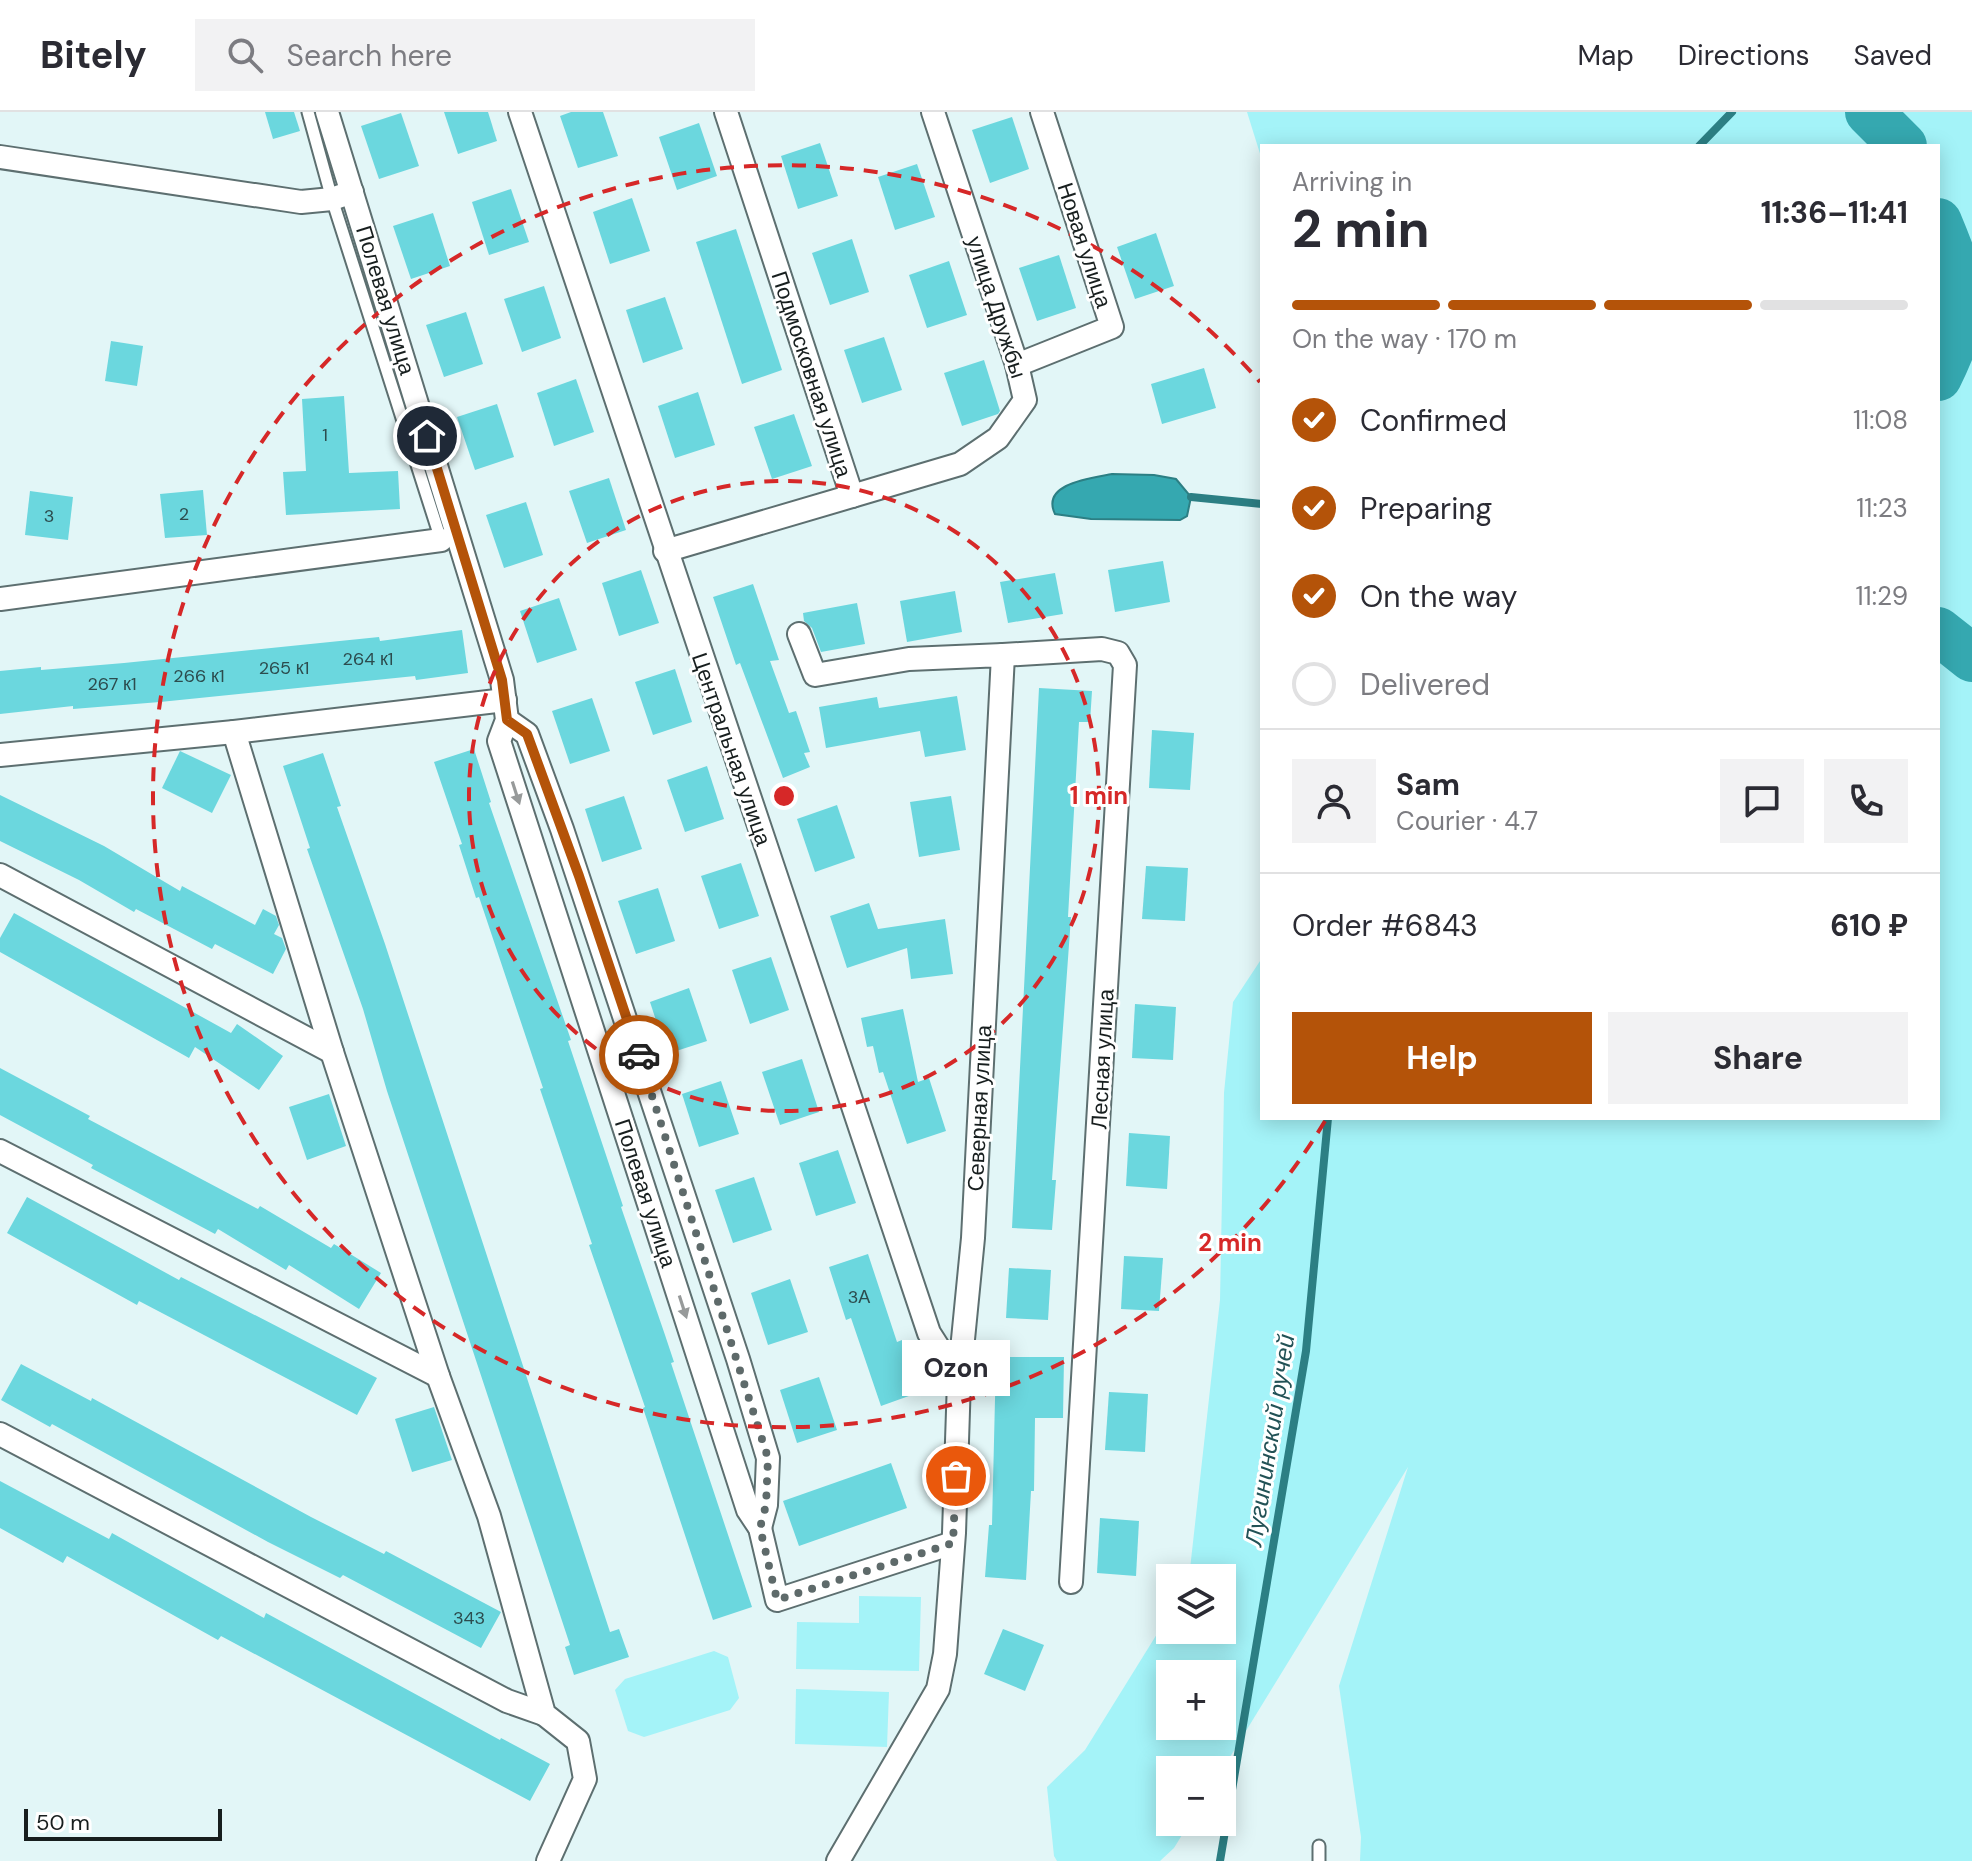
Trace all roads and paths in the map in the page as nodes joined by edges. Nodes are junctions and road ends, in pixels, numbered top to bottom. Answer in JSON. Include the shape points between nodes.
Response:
{"nodes":[{"id":1,"x":308,"y":112,"type":"edge"},
{"id":2,"x":327,"y":112,"type":"edge"},
{"id":3,"x":520,"y":112,"type":"edge"},
{"id":4,"x":726,"y":112,"type":"edge"},
{"id":5,"x":933,"y":112,"type":"edge"},
{"id":6,"x":1042,"y":112,"type":"edge"},
{"id":7,"x":0,"y":157,"type":"edge"},
{"id":8,"x":342,"y":195,"type":"junction"},
{"id":9,"x":1017,"y":365,"type":"junction"},
{"id":10,"x":852,"y":496,"type":"junction"},
{"id":11,"x":441,"y":540,"type":"joint"},
{"id":12,"x":665,"y":551,"type":"junction"},
{"id":13,"x":0,"y":599,"type":"edge"},
{"id":14,"x":799,"y":634,"type":"dead end"},
{"id":15,"x":1003,"y":655,"type":"junction"},
{"id":16,"x":506,"y":710,"type":"junction"},
{"id":17,"x":234,"y":732,"type":"junction"},
{"id":18,"x":0,"y":755,"type":"edge"},
{"id":19,"x":0,"y":875,"type":"edge"},
{"id":20,"x":332,"y":1052,"type":"junction"},
{"id":21,"x":654,"y":1101,"type":"junction"},
{"id":22,"x":621,"y":1114,"type":"junction"},
{"id":23,"x":1,"y":1153,"type":"edge"},
{"id":24,"x":438,"y":1376,"type":"junction"},
{"id":25,"x":959,"y":1380,"type":"junction"},
{"id":26,"x":0,"y":1434,"type":"edge"},
{"id":27,"x":760,"y":1528,"type":"junction"},
{"id":28,"x":953,"y":1543,"type":"junction"},
{"id":29,"x":1071,"y":1582,"type":"dead end"},
{"id":30,"x":544,"y":1714,"type":"junction"},
{"id":31,"x":1319,"y":1846,"type":"dead end"},
{"id":32,"x":548,"y":1861,"type":"edge"},
{"id":33,"x":838,"y":1861,"type":"edge"},
{"id":34,"x":1319,"y":1861,"type":"edge"}],
"edges":[{"from":1,"to":8,"type":"lane"},
{"from":2,"to":8,"type":"street","name":"Полевая улица"},
{"from":3,"to":12,"type":"street","name":"Центральная улица"},
{"from":4,"to":10,"type":"street","name":"Подмосковная улица"},
{"from":5,"to":9,"type":"street","name":"улица Дружбы"},
{"from":6,"to":9,"type":"street","name":"Новая улица","via":[[1112,327]]},
{"from":7,"to":8,"type":"street","via":[[301,202]]},
{"from":8,"to":11,"type":"lane"},
{"from":8,"to":16,"type":"street","name":"Полевая улица","via":[[502,680]]},
{"from":9,"to":10,"type":"street","name":"улица Дружбы","via":[[1025,400],[998,438],[960,464]]},
{"from":10,"to":12,"type":"street","name":"Подмосковная улица"},
{"from":11,"to":13,"type":"street"},
{"from":12,"to":25,"type":"street","name":"Центральная улица","via":[[929,1333]]},
{"from":14,"to":15,"type":"street","via":[[815,675],[909,659]]},
{"from":15,"to":25,"type":"street","name":"Северная улица","via":[[973,1238]]},
{"from":15,"to":29,"type":"street","name":"Лесная улица","via":[[1102,649],[1118,653],[1125,665]]},
{"from":16,"to":17,"type":"street"},
{"from":16,"to":21,"type":"street","name":"Полевая улица","via":[[527,734]]},
{"from":16,"to":22,"type":"street","name":"Полевая улица","one_way":true,"via":[[499,741]]},
{"from":17,"to":18,"type":"street"},
{"from":17,"to":20,"type":"street"},
{"from":19,"to":20,"type":"street"},
{"from":20,"to":24,"type":"street"},
{"from":21,"to":22,"type":"street"},
{"from":21,"to":27,"type":"street","name":"Полевая улица","via":[[768,1458]]},
{"from":22,"to":27,"type":"street","name":"Полевая улица","one_way":true,"via":[[748,1510]]},
{"from":23,"to":24,"type":"street"},
{"from":24,"to":30,"type":"street","via":[[489,1516]]},
{"from":25,"to":28,"type":"street","name":"Северная улица"},
{"from":26,"to":30,"type":"street","via":[[507,1701]]},
{"from":27,"to":28,"type":"street","name":"Полевая улица","via":[[777,1600]]},
{"from":28,"to":33,"type":"street","name":"Северная улица","via":[[938,1689]]},
{"from":30,"to":32,"type":"street","via":[[578,1741],[585,1779]]},
{"from":31,"to":34,"type":"lane"}]}
